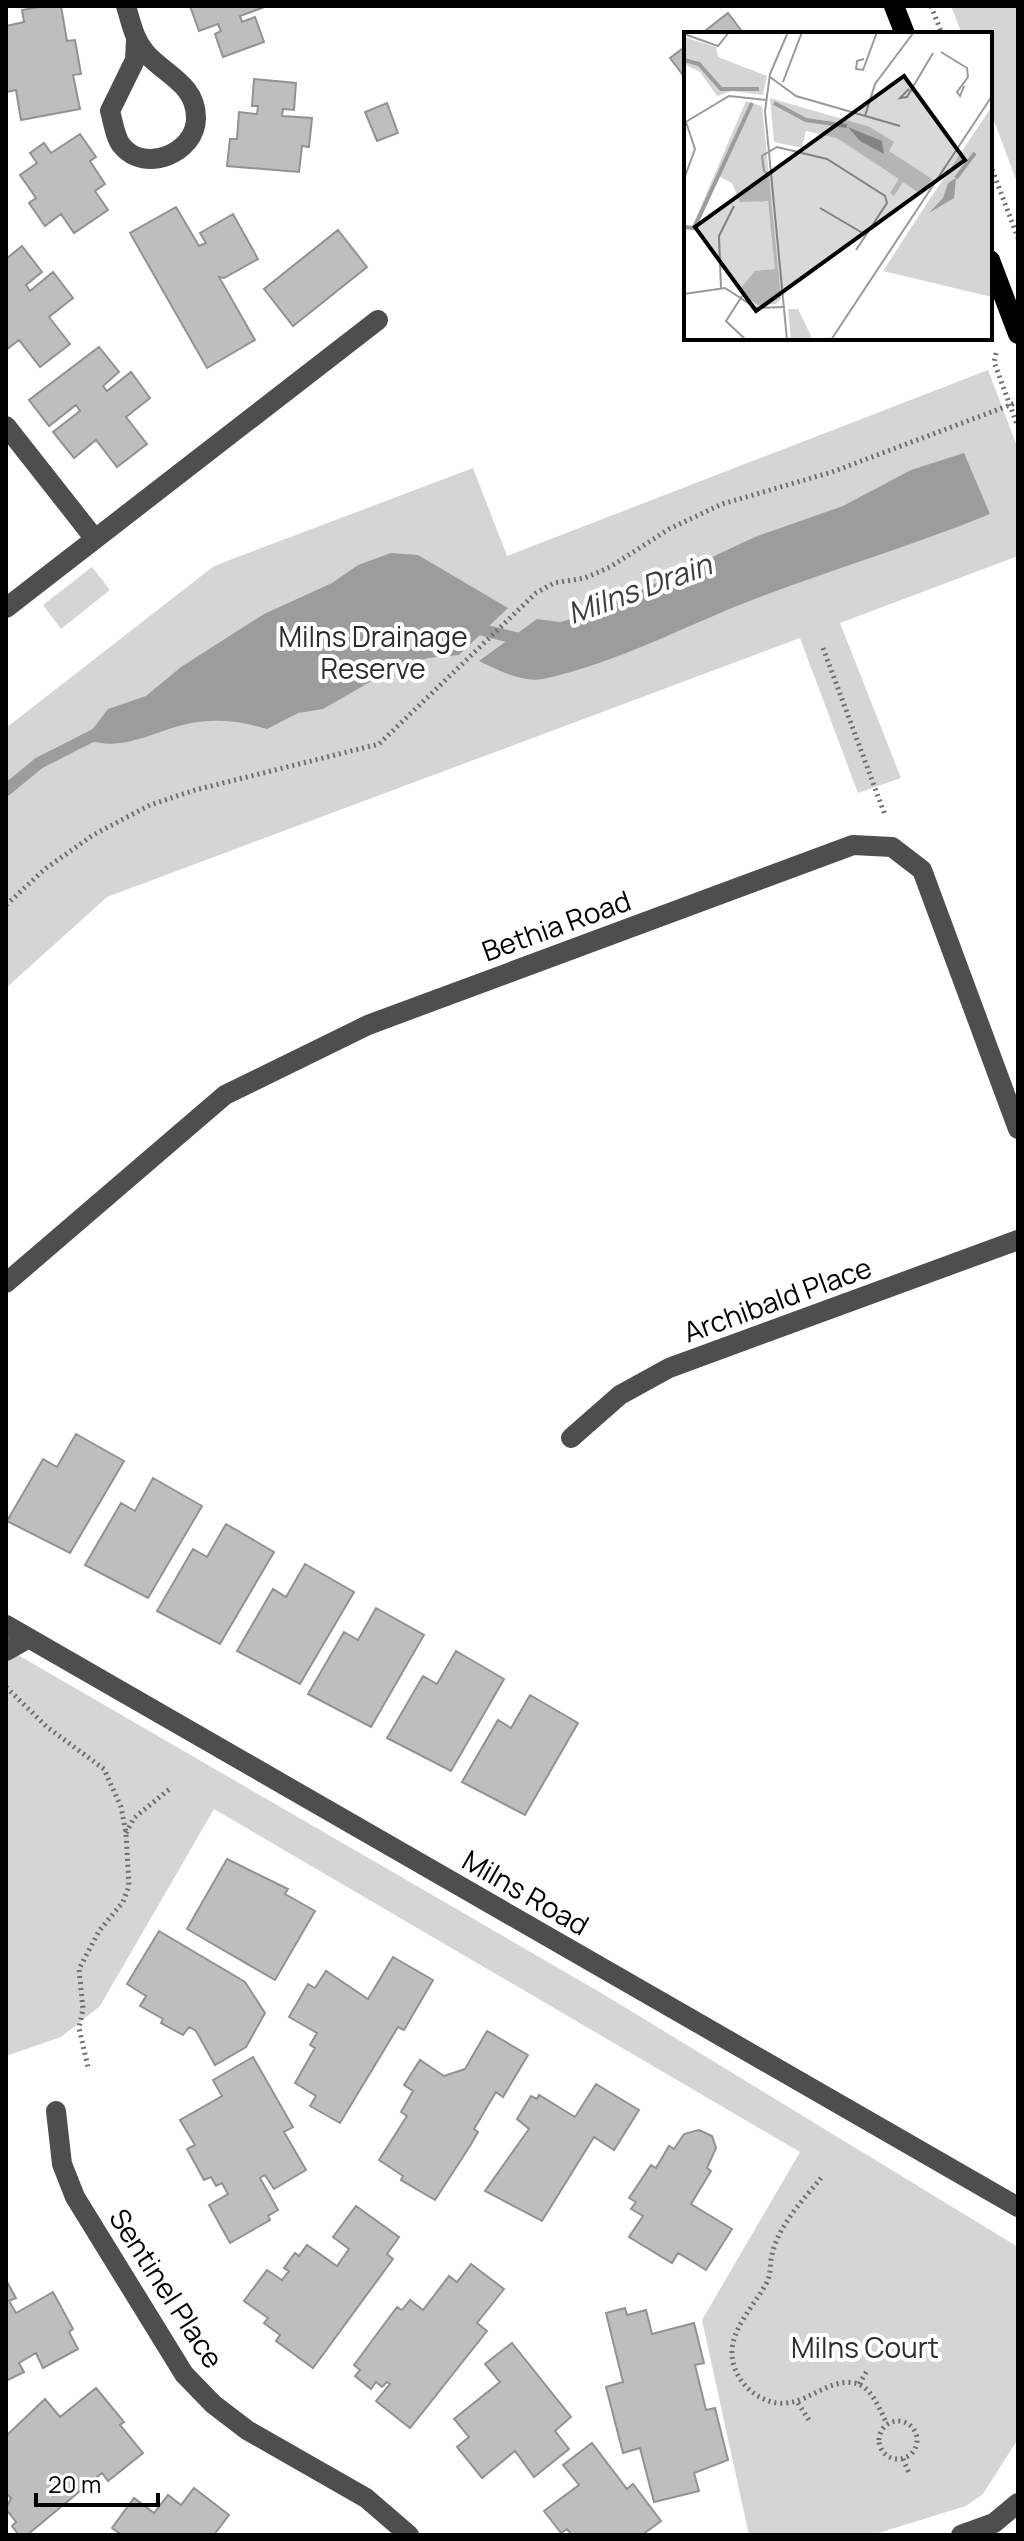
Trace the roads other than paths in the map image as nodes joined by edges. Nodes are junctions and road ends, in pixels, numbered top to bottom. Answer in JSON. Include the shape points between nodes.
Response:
{"nodes":[{"id":1,"x":126,"y":6,"type":"edge"},
{"id":2,"x":894,"y":6,"type":"edge"},
{"id":3,"x":904,"y":32,"type":"edge"},
{"id":4,"x":136,"y":40,"type":"junction"},
{"id":5,"x":992,"y":265,"type":"edge"},
{"id":6,"x":378,"y":320,"type":"dead end"},
{"id":7,"x":1018,"y":334,"type":"edge"},
{"id":8,"x":6,"y":426,"type":"edge"},
{"id":9,"x":95,"y":539,"type":"junction"},
{"id":10,"x":6,"y":608,"type":"edge"},
{"id":11,"x":1018,"y":1129,"type":"edge"},
{"id":12,"x":1018,"y":1240,"type":"edge"},
{"id":13,"x":6,"y":1283,"type":"edge"},
{"id":14,"x":571,"y":1438,"type":"dead end"},
{"id":15,"x":6,"y":1625,"type":"edge"},
{"id":16,"x":29,"y":1638,"type":"junction"},
{"id":17,"x":6,"y":1651,"type":"edge"},
{"id":18,"x":56,"y":2111,"type":"dead end"},
{"id":19,"x":1018,"y":2207,"type":"edge"},
{"id":20,"x":1018,"y":2503,"type":"edge"},
{"id":21,"x":409,"y":2535,"type":"edge"},
{"id":22,"x":961,"y":2535,"type":"edge"}],
"edges":[{"from":1,"to":4,"type":"street"},
{"from":2,"to":3,"type":"main road"},
{"from":4,"to":4,"type":"street","via":[[179,79],[192,99],[196,120],[176,153],[156,159],[138,157],[121,146],[110,111],[135,60]]},
{"from":5,"to":7,"type":"main road"},
{"from":6,"to":9,"type":"street"},
{"from":8,"to":9,"type":"street"},
{"from":9,"to":10,"type":"street"},
{"from":11,"to":13,"type":"street","name":"Bethia Road","via":[[922,870],[892,847],[853,845],[353,1032],[225,1095]]},
{"from":12,"to":14,"type":"street","name":"Archibald Place","via":[[669,1368],[620,1395]]},
{"from":15,"to":16,"type":"street","name":"Milns Road"},
{"from":16,"to":17,"type":"street"},
{"from":16,"to":19,"type":"street","name":"Milns Road"},
{"from":18,"to":21,"type":"street","name":"Sentinel Place","via":[[62,2164],[75,2197],[184,2374],[247,2430],[366,2498]]},
{"from":20,"to":22,"type":"street","via":[[994,2523]]}]}
